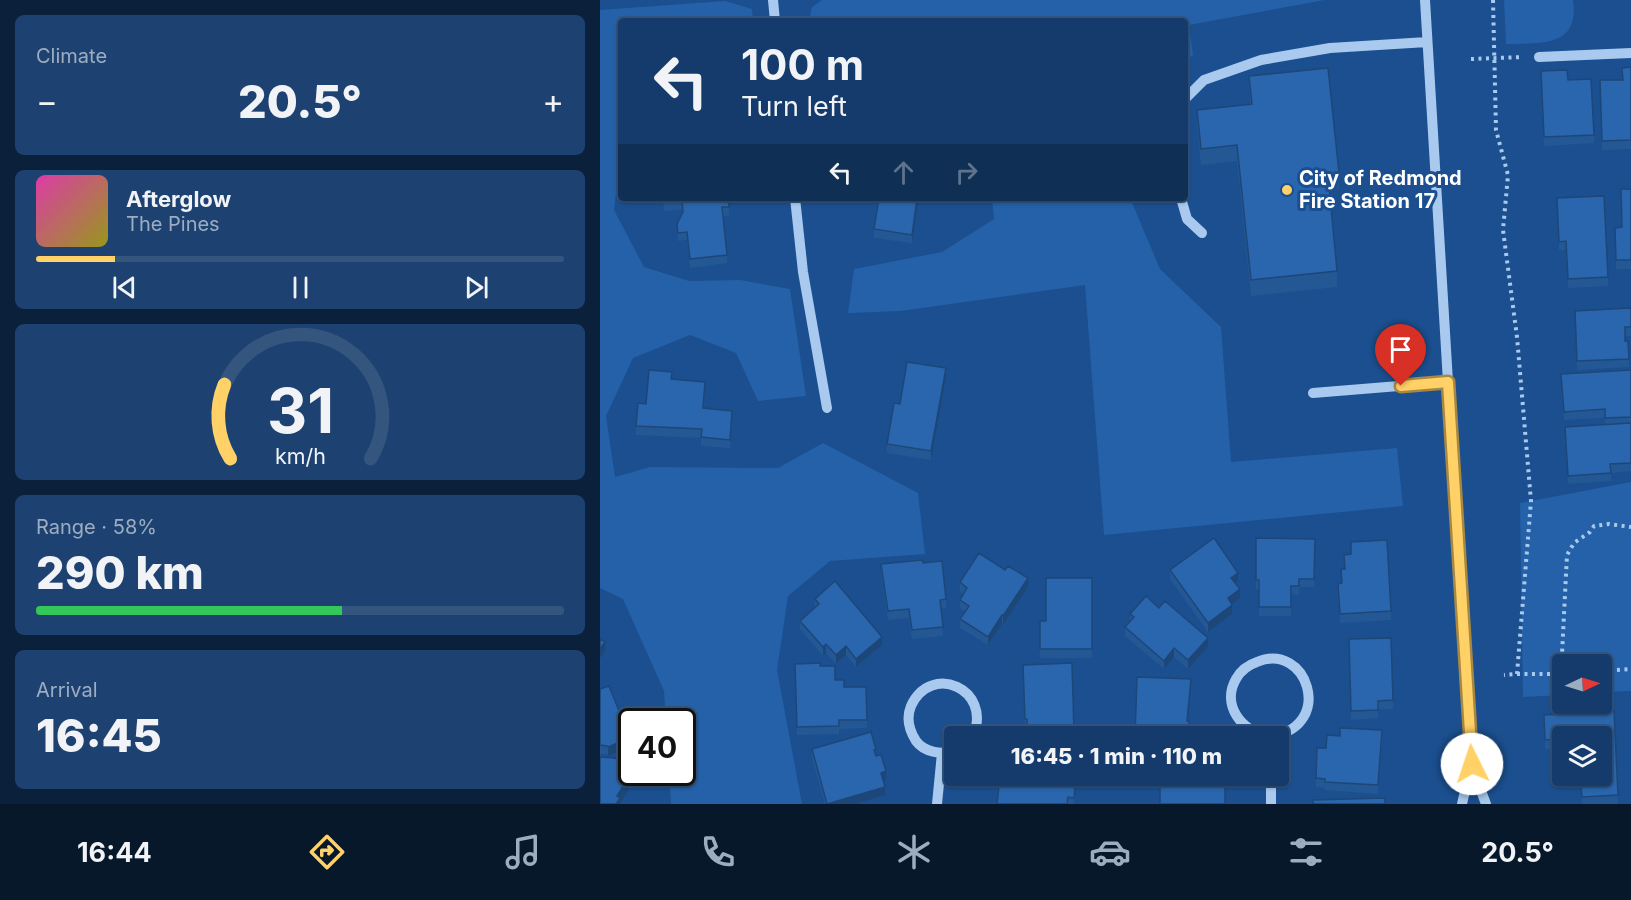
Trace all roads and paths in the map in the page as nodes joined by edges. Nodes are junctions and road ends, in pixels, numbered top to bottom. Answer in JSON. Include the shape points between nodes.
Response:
{"nodes":[{"id":1,"x":773,"y":0,"type":"edge"},
{"id":2,"x":1425,"y":0,"type":"edge"},
{"id":3,"x":1493,"y":0,"type":"edge"},
{"id":4,"x":775,"y":18,"type":"edge"},
{"id":5,"x":1427,"y":42,"type":"junction"},
{"id":6,"x":1631,"y":53,"type":"edge"},
{"id":7,"x":1539,"y":57,"type":"joint"},
{"id":8,"x":1493,"y":58,"type":"junction"},
{"id":9,"x":1471,"y":59,"type":"dead end"},
{"id":10,"x":1188,"y":96,"type":"edge"},
{"id":11,"x":795,"y":201,"type":"edge"},
{"id":12,"x":1183,"y":201,"type":"edge"},
{"id":13,"x":1202,"y":232,"type":"dead end"},
{"id":14,"x":1448,"y":382,"type":"junction"},
{"id":15,"x":1313,"y":393,"type":"dead end"},
{"id":16,"x":827,"y":408,"type":"dead end"},
{"id":17,"x":1631,"y":527,"type":"edge"},
{"id":18,"x":1563,"y":654,"type":"edge"},
{"id":19,"x":1631,"y":669,"type":"edge"},
{"id":20,"x":1612,"y":670,"type":"edge"},
{"id":21,"x":1517,"y":674,"type":"junction"},
{"id":22,"x":1552,"y":674,"type":"edge"},
{"id":23,"x":1504,"y":675,"type":"dead end"},
{"id":24,"x":978,"y":726,"type":"edge"},
{"id":25,"x":1244,"y":726,"type":"edge"},
{"id":26,"x":1289,"y":731,"type":"edge"},
{"id":27,"x":942,"y":753,"type":"joint"},
{"id":28,"x":1472,"y":764,"type":"junction"},
{"id":29,"x":1271,"y":786,"type":"edge"},
{"id":30,"x":937,"y":804,"type":"edge"},
{"id":31,"x":1271,"y":804,"type":"edge"},
{"id":32,"x":1462,"y":804,"type":"edge"},
{"id":33,"x":1486,"y":804,"type":"edge"}],
"edges":[{"from":1,"to":4,"type":"street"},
{"from":2,"to":5,"type":"street"},
{"from":3,"to":8,"type":"path"},
{"from":5,"to":10,"type":"street","via":[[1330,48],[1261,60],[1204,80]]},
{"from":5,"to":14,"type":"street"},
{"from":6,"to":7,"type":"street"},
{"from":7,"to":8,"type":"path"},
{"from":8,"to":9,"type":"path"},
{"from":8,"to":21,"type":"path","via":[[1496,130],[1508,175],[1503,230],[1531,501]]},
{"from":11,"to":16,"type":"street","via":[[803,273]]},
{"from":12,"to":13,"type":"street","via":[[1186,219]]},
{"from":14,"to":15,"type":"street"},
{"from":14,"to":28,"type":"street"},
{"from":17,"to":18,"type":"path","via":[[1594,526],[1574,543],[1567,555]]},
{"from":19,"to":20,"type":"path"},
{"from":21,"to":22,"type":"path"},
{"from":21,"to":23,"type":"path"},
{"from":24,"to":27,"type":"street","via":[[973,700],[962,688],[945,683],[929,686],[916,696],[908,712],[910,729],[918,743]]},
{"from":25,"to":26,"type":"street","via":[[1232,705],[1235,681],[1247,666],[1272,658],[1295,667],[1309,692],[1304,718]]},
{"from":27,"to":30,"type":"street"},
{"from":28,"to":32,"type":"street"},
{"from":28,"to":33,"type":"street"},
{"from":29,"to":31,"type":"street"}]}
